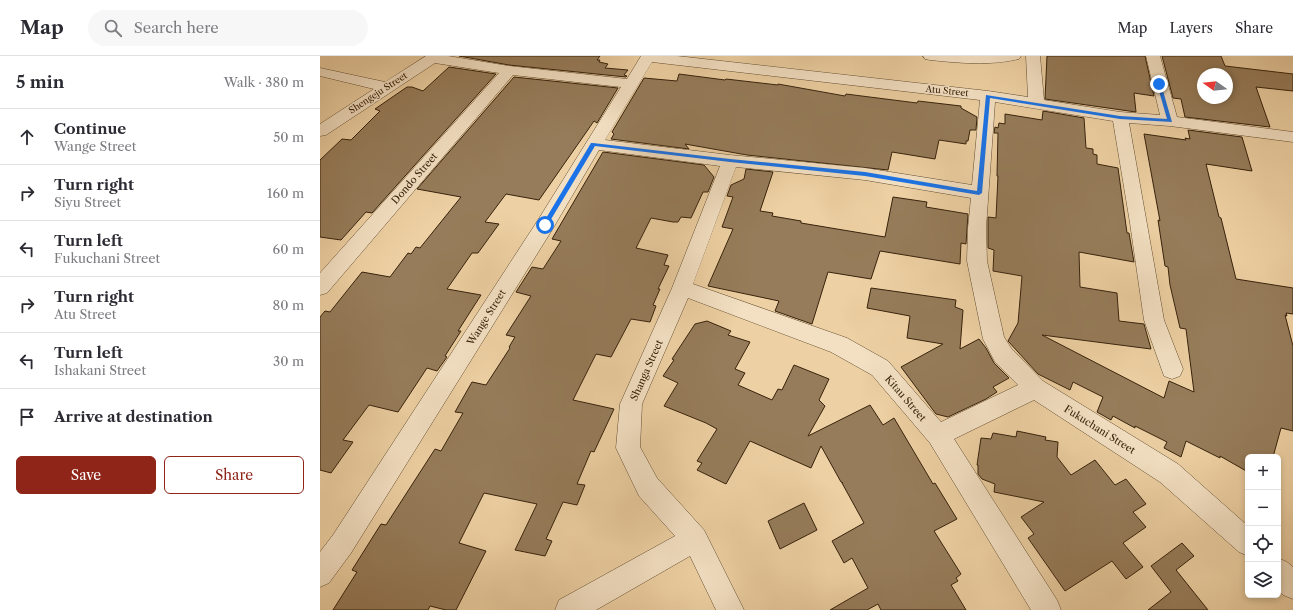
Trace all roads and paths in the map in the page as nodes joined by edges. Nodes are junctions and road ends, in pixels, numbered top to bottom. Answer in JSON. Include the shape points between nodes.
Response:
{"nodes":[{"id":1,"x":930,"y":56,"type":"edge"},
{"id":2,"x":1014,"y":56,"type":"edge"},
{"id":3,"x":1033,"y":56,"type":"edge"},
{"id":4,"x":1153,"y":56,"type":"edge"},
{"id":5,"x":435,"y":57,"type":"edge"},
{"id":6,"x":648,"y":57,"type":"edge"},
{"id":7,"x":509,"y":70,"type":"junction"},
{"id":8,"x":320,"y":72,"type":"edge"},
{"id":9,"x":632,"y":84,"type":"junction"},
{"id":10,"x":386,"y":87,"type":"junction"},
{"id":11,"x":988,"y":96,"type":"junction"},
{"id":12,"x":1036,"y":102,"type":"junction"},
{"id":13,"x":1120,"y":117,"type":"junction"},
{"id":14,"x":1170,"y":121,"type":"junction"},
{"id":15,"x":320,"y":131,"type":"edge"},
{"id":16,"x":1293,"y":137,"type":"edge"},
{"id":17,"x":593,"y":144,"type":"junction"},
{"id":18,"x":730,"y":161,"type":"junction"},
{"id":19,"x":979,"y":193,"type":"junction"},
{"id":20,"x":320,"y":287,"type":"edge"},
{"id":21,"x":682,"y":288,"type":"junction"},
{"id":22,"x":1172,"y":369,"type":"dead end"},
{"id":23,"x":1035,"y":388,"type":"junction"},
{"id":24,"x":938,"y":435,"type":"junction"},
{"id":25,"x":695,"y":539,"type":"junction"},
{"id":26,"x":1245,"y":540,"type":"edge"},
{"id":27,"x":320,"y":574,"type":"edge"},
{"id":28,"x":1281,"y":574,"type":"edge"},
{"id":29,"x":1293,"y":585,"type":"edge"},
{"id":30,"x":569,"y":610,"type":"edge"},
{"id":31,"x":730,"y":610,"type":"edge"},
{"id":32,"x":1047,"y":610,"type":"edge"}],
"edges":[{"from":1,"to":2,"type":"street","via":[[960,59]]},
{"from":3,"to":12,"type":"street"},
{"from":4,"to":14,"type":"street"},
{"from":5,"to":7,"type":"street"},
{"from":5,"to":10,"type":"street","name":"Shengeju Street"},
{"from":6,"to":9,"type":"street","name":"Wange Street"},
{"from":6,"to":11,"type":"street","name":"Atu Street"},
{"from":7,"to":9,"type":"street"},
{"from":7,"to":20,"type":"street","name":"Dondo Street"},
{"from":8,"to":10,"type":"street"},
{"from":9,"to":17,"type":"street","name":"Wange Street"},
{"from":10,"to":15,"type":"street","name":"Shengeju Street"},
{"from":11,"to":12,"type":"street","name":"Atu Street"},
{"from":11,"to":19,"type":"street"},
{"from":12,"to":13,"type":"street","name":"Atu Street"},
{"from":13,"to":14,"type":"street","name":"Atu Street"},
{"from":13,"to":22,"type":"street","via":[[1154,320]]},
{"from":14,"to":16,"type":"street","name":"Atu Street"},
{"from":17,"to":18,"type":"street"},
{"from":17,"to":27,"type":"street","name":"Wange Street","via":[[545,225],[342,544]]},
{"from":18,"to":19,"type":"street","via":[[865,174]]},
{"from":18,"to":21,"type":"street","name":"Shanga Street"},
{"from":19,"to":23,"type":"street","name":"Fukuchani Street","via":[[977,261],[994,339],[1003,354]]},
{"from":21,"to":24,"type":"street","name":"Kitau Street","via":[[839,345],[880,368]]},
{"from":21,"to":25,"type":"street","name":"Shanga Street","via":[[630,404],[628,448],[648,487]]},
{"from":23,"to":24,"type":"street"},
{"from":23,"to":26,"type":"street","name":"Fukuchani Street","via":[[1169,473]]},
{"from":24,"to":32,"type":"street","name":"Kitau Street"},
{"from":25,"to":30,"type":"street"},
{"from":25,"to":31,"type":"street","name":"Shanga Street"},
{"from":28,"to":29,"type":"street"}]}
